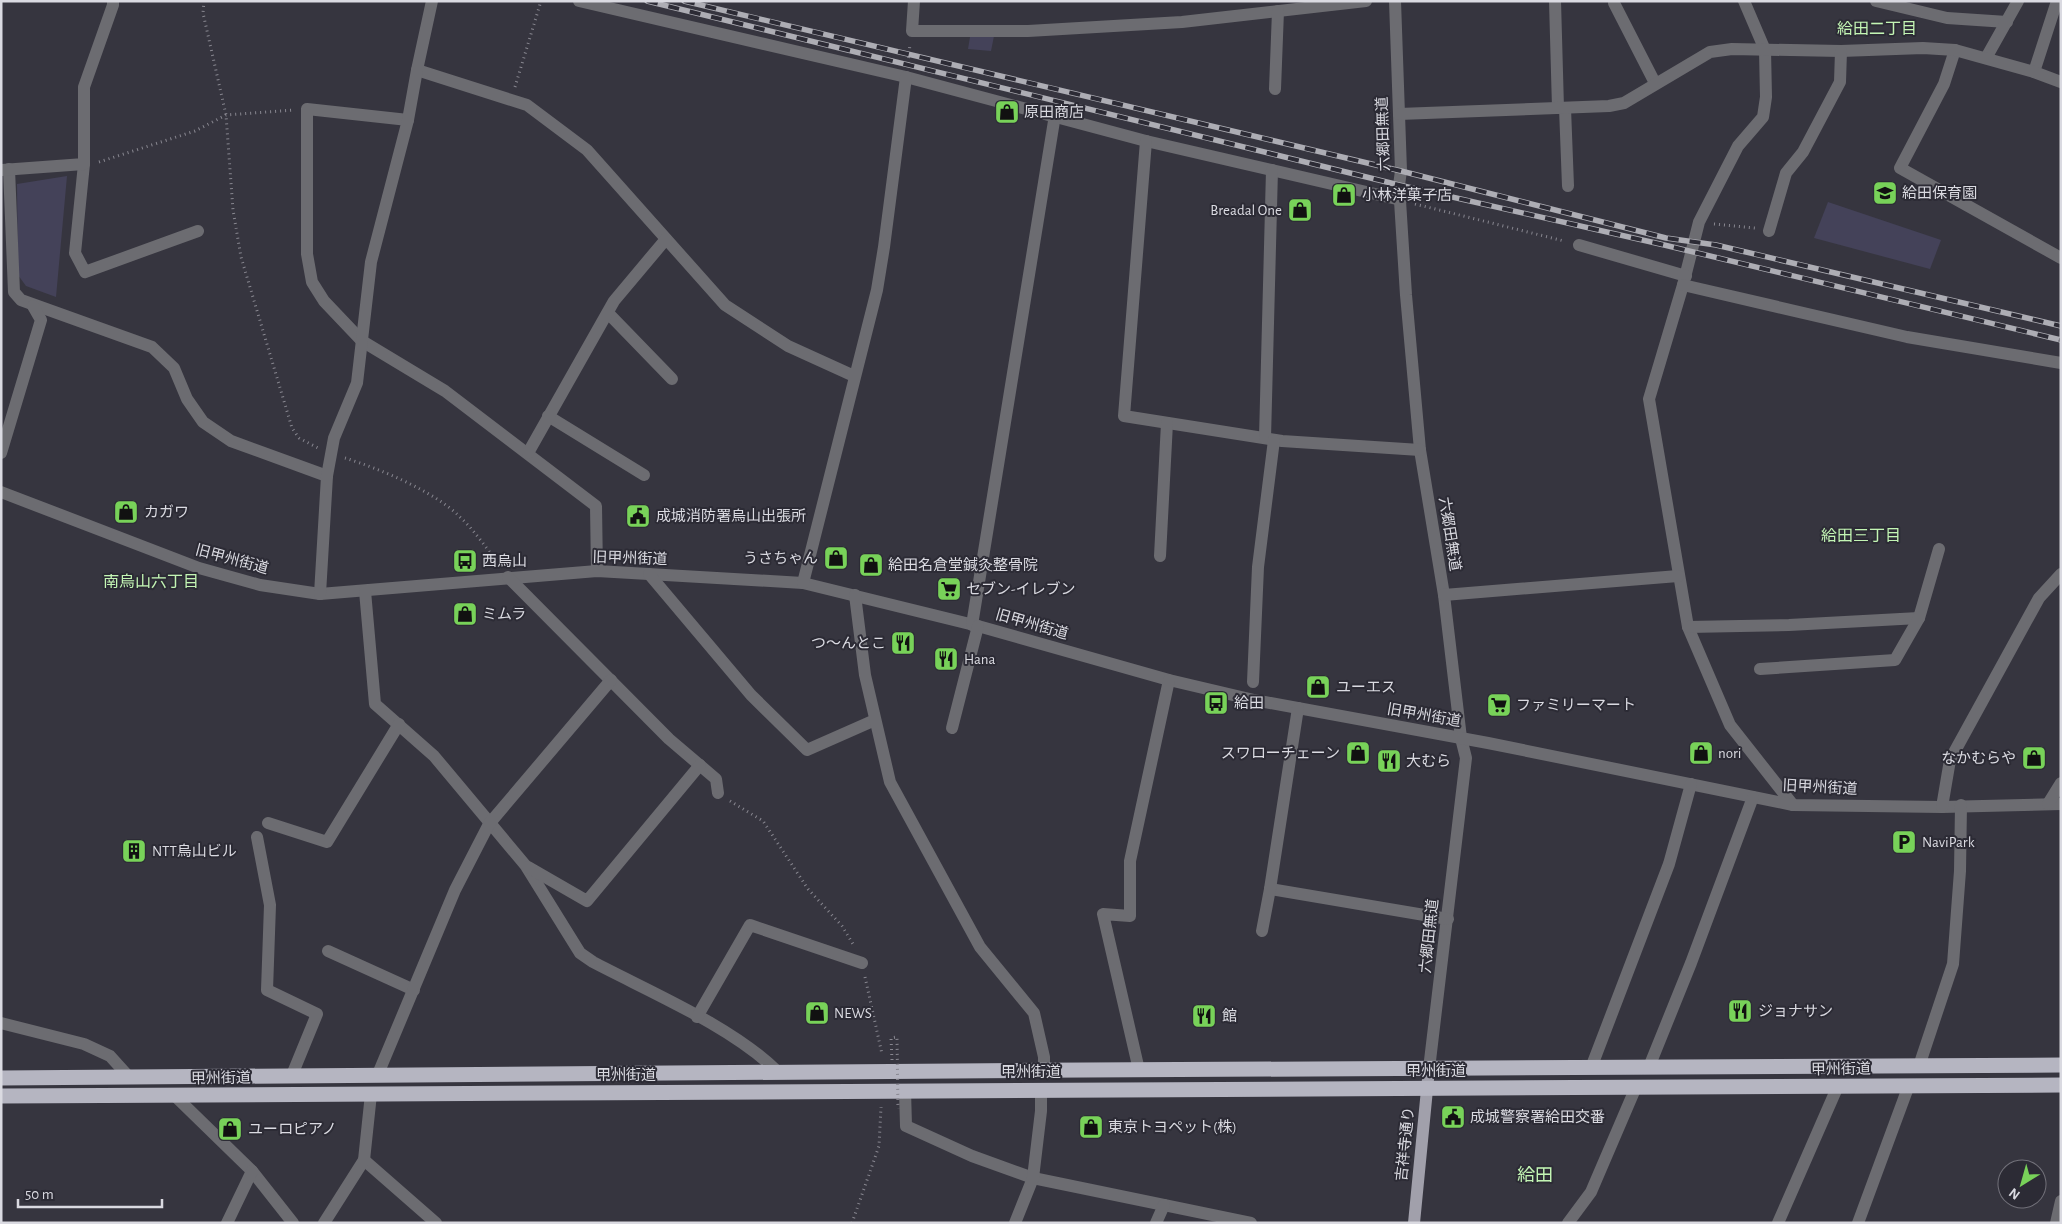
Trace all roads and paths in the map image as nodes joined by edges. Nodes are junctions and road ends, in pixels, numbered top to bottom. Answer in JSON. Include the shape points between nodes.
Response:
{"nodes":[{"id":1,"x":113,"y":1,"type":"edge"},
{"id":2,"x":204,"y":1,"type":"edge"},
{"id":3,"x":432,"y":1,"type":"edge"},
{"id":4,"x":541,"y":1,"type":"edge"},
{"id":5,"x":579,"y":1,"type":"edge"},
{"id":6,"x":914,"y":1,"type":"edge"},
{"id":7,"x":1366,"y":1,"type":"edge"},
{"id":8,"x":1395,"y":1,"type":"edge"},
{"id":9,"x":1555,"y":1,"type":"edge"},
{"id":10,"x":1744,"y":1,"type":"edge"},
{"id":11,"x":1876,"y":1,"type":"edge"},
{"id":12,"x":2018,"y":1,"type":"edge"},
{"id":13,"x":2057,"y":1,"type":"edge"},
{"id":14,"x":1614,"y":3,"type":"dead end"},
{"id":15,"x":1278,"y":11,"type":"junction"},
{"id":16,"x":2007,"y":22,"type":"junction"},
{"id":17,"x":912,"y":31,"type":"junction"},
{"id":18,"x":1765,"y":50,"type":"junction"},
{"id":19,"x":1955,"y":50,"type":"junction"},
{"id":20,"x":1841,"y":51,"type":"junction"},
{"id":21,"x":1986,"y":58,"type":"junction"},
{"id":22,"x":417,"y":70,"type":"junction"},
{"id":23,"x":2034,"y":72,"type":"junction"},
{"id":24,"x":906,"y":77,"type":"junction"},
{"id":25,"x":2061,"y":82,"type":"edge"},
{"id":26,"x":1656,"y":83,"type":"junction"},
{"id":27,"x":1275,"y":90,"type":"dead end"},
{"id":28,"x":511,"y":100,"type":"junction"},
{"id":29,"x":1561,"y":108,"type":"junction"},
{"id":30,"x":307,"y":109,"type":"junction"},
{"id":31,"x":226,"y":114,"type":"junction"},
{"id":32,"x":1398,"y":114,"type":"junction"},
{"id":33,"x":1055,"y":115,"type":"junction"},
{"id":34,"x":408,"y":120,"type":"junction"},
{"id":35,"x":1146,"y":141,"type":"junction"},
{"id":36,"x":84,"y":164,"type":"junction"},
{"id":37,"x":5,"y":169,"type":"edge"},
{"id":38,"x":1272,"y":170,"type":"junction"},
{"id":39,"x":1568,"y":186,"type":"dead end"},
{"id":40,"x":1401,"y":200,"type":"junction"},
{"id":41,"x":1699,"y":222,"type":"junction"},
{"id":42,"x":198,"y":231,"type":"dead end"},
{"id":43,"x":1770,"y":231,"type":"joint"},
{"id":44,"x":666,"y":239,"type":"junction"},
{"id":45,"x":1579,"y":245,"type":"joint"},
{"id":46,"x":2061,"y":258,"type":"edge"},
{"id":47,"x":7,"y":276,"type":"edge"},
{"id":48,"x":1685,"y":280,"type":"junction"},
{"id":49,"x":33,"y":306,"type":"junction"},
{"id":50,"x":608,"y":313,"type":"junction"},
{"id":51,"x":362,"y":342,"type":"junction"},
{"id":52,"x":2061,"y":363,"type":"edge"},
{"id":53,"x":854,"y":376,"type":"junction"},
{"id":54,"x":672,"y":379,"type":"dead end"},
{"id":55,"x":548,"y":416,"type":"junction"},
{"id":56,"x":1167,"y":423,"type":"junction"},
{"id":57,"x":1270,"y":439,"type":"junction"},
{"id":58,"x":1420,"y":450,"type":"junction"},
{"id":59,"x":1,"y":453,"type":"edge"},
{"id":60,"x":528,"y":453,"type":"junction"},
{"id":61,"x":331,"y":454,"type":"junction"},
{"id":62,"x":644,"y":474,"type":"dead end"},
{"id":63,"x":327,"y":476,"type":"junction"},
{"id":64,"x":1,"y":492,"type":"edge"},
{"id":65,"x":1938,"y":549,"type":"dead end"},
{"id":66,"x":1160,"y":556,"type":"dead end"},
{"id":67,"x":597,"y":571,"type":"junction"},
{"id":68,"x":648,"y":574,"type":"junction"},
{"id":69,"x":2061,"y":574,"type":"edge"},
{"id":70,"x":1678,"y":576,"type":"junction"},
{"id":71,"x":508,"y":577,"type":"junction"},
{"id":72,"x":803,"y":583,"type":"junction"},
{"id":73,"x":365,"y":591,"type":"junction"},
{"id":74,"x":320,"y":594,"type":"junction"},
{"id":75,"x":855,"y":595,"type":"junction"},
{"id":76,"x":1444,"y":595,"type":"junction"},
{"id":77,"x":1919,"y":618,"type":"junction"},
{"id":78,"x":975,"y":626,"type":"junction"},
{"id":79,"x":1688,"y":627,"type":"junction"},
{"id":80,"x":1760,"y":669,"type":"dead end"},
{"id":81,"x":612,"y":680,"type":"junction"},
{"id":82,"x":1169,"y":680,"type":"junction"},
{"id":83,"x":1253,"y":682,"type":"dead end"},
{"id":84,"x":1298,"y":708,"type":"junction"},
{"id":85,"x":876,"y":720,"type":"junction"},
{"id":86,"x":399,"y":724,"type":"junction"},
{"id":87,"x":952,"y":728,"type":"dead end"},
{"id":88,"x":1461,"y":738,"type":"junction"},
{"id":89,"x":700,"y":765,"type":"junction"},
{"id":90,"x":2061,"y":783,"type":"edge"},
{"id":91,"x":1691,"y":784,"type":"junction"},
{"id":92,"x":718,"y":793,"type":"joint"},
{"id":93,"x":1753,"y":797,"type":"junction"},
{"id":94,"x":2054,"y":804,"type":"edge"},
{"id":95,"x":1794,"y":805,"type":"junction"},
{"id":96,"x":1961,"y":806,"type":"junction"},
{"id":97,"x":1942,"y":807,"type":"junction"},
{"id":98,"x":268,"y":823,"type":"dead end"},
{"id":99,"x":489,"y":824,"type":"junction"},
{"id":100,"x":257,"y":837,"type":"dead end"},
{"id":101,"x":526,"y":866,"type":"junction"},
{"id":102,"x":1270,"y":889,"type":"junction"},
{"id":103,"x":1448,"y":919,"type":"junction"},
{"id":104,"x":1262,"y":931,"type":"dead end"},
{"id":105,"x":328,"y":951,"type":"dead end"},
{"id":106,"x":862,"y":963,"type":"junction"},
{"id":107,"x":414,"y":990,"type":"junction"},
{"id":108,"x":698,"y":1017,"type":"junction"},
{"id":109,"x":1,"y":1023,"type":"edge"},
{"id":110,"x":883,"y":1060,"type":"dead end"},
{"id":111,"x":892,"y":1060,"type":"dead end"},
{"id":112,"x":2061,"y":1065,"type":"edge"},
{"id":113,"x":1919,"y":1066,"type":"junction"},
{"id":114,"x":1649,"y":1067,"type":"junction"},
{"id":115,"x":1591,"y":1068,"type":"junction"},
{"id":116,"x":1429,"y":1069,"type":"junction"},
{"id":117,"x":1139,"y":1070,"type":"junction"},
{"id":118,"x":777,"y":1071,"type":"junction"},
{"id":119,"x":1044,"y":1071,"type":"junction"},
{"id":120,"x":378,"y":1074,"type":"junction"},
{"id":121,"x":292,"y":1075,"type":"junction"},
{"id":122,"x":130,"y":1077,"type":"junction"},
{"id":123,"x":1,"y":1078,"type":"edge"},
{"id":124,"x":1909,"y":1085,"type":"junction"},
{"id":125,"x":2061,"y":1085,"type":"edge"},
{"id":126,"x":1636,"y":1087,"type":"junction"},
{"id":127,"x":1838,"y":1088,"type":"junction"},
{"id":128,"x":1427,"y":1089,"type":"junction"},
{"id":129,"x":905,"y":1090,"type":"junction"},
{"id":130,"x":1041,"y":1090,"type":"junction"},
{"id":131,"x":371,"y":1094,"type":"junction"},
{"id":132,"x":1,"y":1096,"type":"edge"},
{"id":133,"x":174,"y":1096,"type":"junction"},
{"id":134,"x":881,"y":1102,"type":"dead end"},
{"id":135,"x":898,"y":1109,"type":"dead end"},
{"id":136,"x":364,"y":1160,"type":"junction"},
{"id":137,"x":252,"y":1170,"type":"junction"},
{"id":138,"x":1033,"y":1178,"type":"junction"},
{"id":139,"x":2061,"y":1201,"type":"edge"},
{"id":140,"x":1164,"y":1205,"type":"junction"},
{"id":141,"x":227,"y":1223,"type":"edge"},
{"id":142,"x":292,"y":1223,"type":"edge"},
{"id":143,"x":324,"y":1223,"type":"edge"},
{"id":144,"x":436,"y":1223,"type":"edge"},
{"id":145,"x":852,"y":1223,"type":"edge"},
{"id":146,"x":1015,"y":1223,"type":"edge"},
{"id":147,"x":1156,"y":1223,"type":"edge"},
{"id":148,"x":1251,"y":1223,"type":"edge"},
{"id":149,"x":1414,"y":1223,"type":"edge"},
{"id":150,"x":1568,"y":1223,"type":"edge"},
{"id":151,"x":1778,"y":1223,"type":"edge"},
{"id":152,"x":1858,"y":1223,"type":"edge"},
{"id":153,"x":2056,"y":1223,"type":"edge"}],
"edges":[{"from":1,"to":36,"type":"street","via":[[84,87]]},
{"from":2,"to":31,"type":"path","via":[[203,13]]},
{"from":3,"to":22,"type":"street"},
{"from":4,"to":28,"type":"path"},
{"from":5,"to":24,"type":"street"},
{"from":6,"to":17,"type":"street"},
{"from":7,"to":15,"type":"street"},
{"from":8,"to":32,"type":"street","name":"六郷田無道"},
{"from":9,"to":29,"type":"street"},
{"from":10,"to":18,"type":"street"},
{"from":11,"to":16,"type":"street","via":[[1947,18]]},
{"from":12,"to":16,"type":"street"},
{"from":13,"to":23,"type":"street"},
{"from":14,"to":26,"type":"street"},
{"from":15,"to":17,"type":"street","via":[[1182,22],[1038,30]]},
{"from":15,"to":27,"type":"street"},
{"from":16,"to":21,"type":"street"},
{"from":17,"to":24,"type":"path"},
{"from":18,"to":20,"type":"street"},
{"from":18,"to":26,"type":"street","via":[[1710,52]]},
{"from":18,"to":41,"type":"street","via":[[1763,117],[1738,146]]},
{"from":19,"to":20,"type":"street"},
{"from":19,"to":21,"type":"street"},
{"from":19,"to":46,"type":"street","via":[[1944,84],[1900,168]]},
{"from":20,"to":43,"type":"street","via":[[1840,82],[1803,152],[1786,173]]},
{"from":21,"to":23,"type":"street"},
{"from":22,"to":28,"type":"street"},
{"from":22,"to":34,"type":"street"},
{"from":23,"to":25,"type":"street"},
{"from":24,"to":33,"type":"street"},
{"from":24,"to":53,"type":"street","via":[[884,247]]},
{"from":26,"to":29,"type":"street","via":[[1624,103]]},
{"from":28,"to":44,"type":"street","via":[[527,105],[587,150]]},
{"from":29,"to":32,"type":"street"},
{"from":29,"to":39,"type":"street"},
{"from":30,"to":31,"type":"path"},
{"from":30,"to":34,"type":"street"},
{"from":30,"to":51,"type":"street","via":[[307,254],[312,282],[324,301]]},
{"from":31,"to":36,"type":"path","via":[[195,131],[105,162]]},
{"from":31,"to":61,"type":"path","via":[[233,210],[241,256],[292,428],[308,444]]},
{"from":32,"to":40,"type":"street","name":"六郷田無道"},
{"from":33,"to":35,"type":"street"},
{"from":33,"to":78,"type":"street"},
{"from":34,"to":51,"type":"street","via":[[371,262]]},
{"from":35,"to":38,"type":"street"},
{"from":35,"to":56,"type":"street","via":[[1124,416]]},
{"from":36,"to":37,"type":"street"},
{"from":36,"to":42,"type":"street","via":[[76,253],[85,272]]},
{"from":37,"to":47,"type":"street"},
{"from":38,"to":40,"type":"street"},
{"from":38,"to":57,"type":"street"},
{"from":40,"to":45,"type":"path"},
{"from":40,"to":58,"type":"street","name":"六郷田無道"},
{"from":41,"to":43,"type":"path"},
{"from":41,"to":48,"type":"street"},
{"from":44,"to":50,"type":"street"},
{"from":44,"to":53,"type":"street","via":[[725,306],[788,346]]},
{"from":45,"to":48,"type":"street"},
{"from":47,"to":49,"type":"street","via":[[14,292]]},
{"from":48,"to":52,"type":"street","via":[[1906,337]]},
{"from":48,"to":70,"type":"street","via":[[1649,399]]},
{"from":49,"to":59,"type":"street","via":[[41,320]]},
{"from":49,"to":63,"type":"street","via":[[152,347],[174,368],[187,399],[202,422],[231,441]]},
{"from":50,"to":54,"type":"street"},
{"from":50,"to":55,"type":"street"},
{"from":51,"to":60,"type":"street","via":[[445,391]]},
{"from":51,"to":61,"type":"street","via":[[357,383],[334,438]]},
{"from":53,"to":72,"type":"street"},
{"from":55,"to":60,"type":"street"},
{"from":55,"to":62,"type":"street"},
{"from":56,"to":57,"type":"street"},
{"from":56,"to":66,"type":"street"},
{"from":57,"to":58,"type":"street"},
{"from":57,"to":83,"type":"street","via":[[1258,567]]},
{"from":58,"to":76,"type":"street","name":"六郷田無道"},
{"from":60,"to":67,"type":"street","via":[[596,506]]},
{"from":61,"to":63,"type":"street"},
{"from":61,"to":71,"type":"path","via":[[370,466],[405,482],[459,515]]},
{"from":63,"to":74,"type":"street"},
{"from":64,"to":74,"type":"street","name":"旧甲州街道","via":[[199,568],[260,585]]},
{"from":65,"to":77,"type":"street"},
{"from":67,"to":68,"type":"street","name":"旧甲州街道"},
{"from":67,"to":71,"type":"street","name":"旧甲州街道"},
{"from":68,"to":72,"type":"street","name":"旧甲州街道"},
{"from":68,"to":85,"type":"street","via":[[750,696],[808,750]]},
{"from":69,"to":97,"type":"street","via":[[2039,598],[1950,760]]},
{"from":70,"to":76,"type":"street"},
{"from":70,"to":79,"type":"street"},
{"from":71,"to":73,"type":"street","name":"旧甲州街道"},
{"from":71,"to":81,"type":"street"},
{"from":72,"to":75,"type":"street","name":"旧甲州街道"},
{"from":73,"to":74,"type":"street","name":"旧甲州街道"},
{"from":73,"to":86,"type":"street","via":[[375,704]]},
{"from":75,"to":78,"type":"street","name":"旧甲州街道"},
{"from":75,"to":85,"type":"street","via":[[865,675]]},
{"from":76,"to":88,"type":"street","name":"六郷田無道"},
{"from":77,"to":79,"type":"street"},
{"from":77,"to":80,"type":"street","via":[[1895,660]]},
{"from":78,"to":82,"type":"street","name":"旧甲州街道"},
{"from":78,"to":87,"type":"street"},
{"from":79,"to":95,"type":"street","via":[[1730,725]]},
{"from":81,"to":89,"type":"street","via":[[669,739]]},
{"from":81,"to":99,"type":"street"},
{"from":82,"to":84,"type":"street","name":"旧甲州街道"},
{"from":82,"to":117,"type":"street","via":[[1130,860],[1130,916],[1103,914]]},
{"from":84,"to":88,"type":"street","name":"旧甲州街道"},
{"from":84,"to":102,"type":"street"},
{"from":85,"to":119,"type":"street","via":[[890,782],[980,947],[1034,1013]]},
{"from":86,"to":98,"type":"street","via":[[327,842]]},
{"from":86,"to":99,"type":"street","via":[[434,756]]},
{"from":88,"to":91,"type":"street","name":"旧甲州街道"},
{"from":88,"to":103,"type":"street","name":"六郷田無道","via":[[1466,758]]},
{"from":89,"to":92,"type":"street","via":[[716,779]]},
{"from":89,"to":101,"type":"street","via":[[587,901]]},
{"from":90,"to":94,"type":"street"},
{"from":91,"to":93,"type":"street","name":"旧甲州街道"},
{"from":91,"to":115,"type":"street","via":[[1669,864]]},
{"from":92,"to":106,"type":"path","via":[[764,821],[808,889],[842,926]]},
{"from":93,"to":95,"type":"street","name":"旧甲州街道"},
{"from":93,"to":114,"type":"street"},
{"from":94,"to":96,"type":"street","name":"旧甲州街道"},
{"from":95,"to":97,"type":"street","name":"旧甲州街道"},
{"from":96,"to":97,"type":"street","name":"旧甲州街道"},
{"from":96,"to":113,"type":"street","via":[[1953,964]]},
{"from":99,"to":101,"type":"street"},
{"from":99,"to":107,"type":"street","via":[[455,890]]},
{"from":100,"to":121,"type":"street","via":[[270,905],[267,990],[318,1014]]},
{"from":101,"to":108,"type":"street","via":[[580,953]]},
{"from":102,"to":103,"type":"street"},
{"from":102,"to":104,"type":"street"},
{"from":103,"to":116,"type":"street","name":"六郷田無道"},
{"from":105,"to":107,"type":"street"},
{"from":106,"to":108,"type":"street","via":[[750,925]]},
{"from":106,"to":110,"type":"path"},
{"from":107,"to":120,"type":"street"},
{"from":108,"to":118,"type":"street","via":[[749,1047]]},
{"from":109,"to":122,"type":"street","via":[[84,1044],[110,1056]]},
{"from":111,"to":135,"type":"path","bridge":true,"via":[[891,1038],[897,1037]]},
{"from":112,"to":113,"type":"highway","name":"甲州街道"},
{"from":113,"to":114,"type":"highway","name":"甲州街道"},
{"from":114,"to":115,"type":"highway","name":"甲州街道"},
{"from":115,"to":116,"type":"highway","name":"甲州街道"},
{"from":116,"to":117,"type":"highway","name":"甲州街道"},
{"from":116,"to":128,"type":"main road","name":"吉祥寺通り"},
{"from":117,"to":119,"type":"highway","name":"甲州街道"},
{"from":118,"to":119,"type":"highway","name":"甲州街道"},
{"from":118,"to":120,"type":"highway","name":"甲州街道"},
{"from":120,"to":121,"type":"highway","name":"甲州街道"},
{"from":121,"to":122,"type":"highway","name":"甲州街道"},
{"from":122,"to":123,"type":"highway","name":"甲州街道"},
{"from":124,"to":125,"type":"highway","name":"甲州街道"},
{"from":124,"to":127,"type":"highway","name":"甲州街道"},
{"from":124,"to":152,"type":"street"},
{"from":126,"to":127,"type":"highway","name":"甲州街道"},
{"from":126,"to":128,"type":"highway","name":"甲州街道"},
{"from":126,"to":150,"type":"street","via":[[1591,1192]]},
{"from":127,"to":151,"type":"street"},
{"from":128,"to":130,"type":"highway","name":"甲州街道"},
{"from":128,"to":149,"type":"main road","name":"吉祥寺通り"},
{"from":129,"to":130,"type":"highway","name":"甲州街道"},
{"from":129,"to":131,"type":"highway","name":"甲州街道"},
{"from":129,"to":138,"type":"street","via":[[906,1126],[972,1156]]},
{"from":130,"to":138,"type":"street"},
{"from":131,"to":133,"type":"highway","name":"甲州街道"},
{"from":131,"to":136,"type":"street"},
{"from":132,"to":133,"type":"highway","name":"甲州街道"},
{"from":133,"to":137,"type":"street"},
{"from":134,"to":145,"type":"path","via":[[879,1146]]},
{"from":136,"to":143,"type":"street"},
{"from":136,"to":144,"type":"street"},
{"from":137,"to":141,"type":"street"},
{"from":137,"to":142,"type":"street"},
{"from":138,"to":140,"type":"street"},
{"from":138,"to":146,"type":"street"},
{"from":139,"to":153,"type":"street"},
{"from":140,"to":147,"type":"street"},
{"from":140,"to":148,"type":"street"}]}
